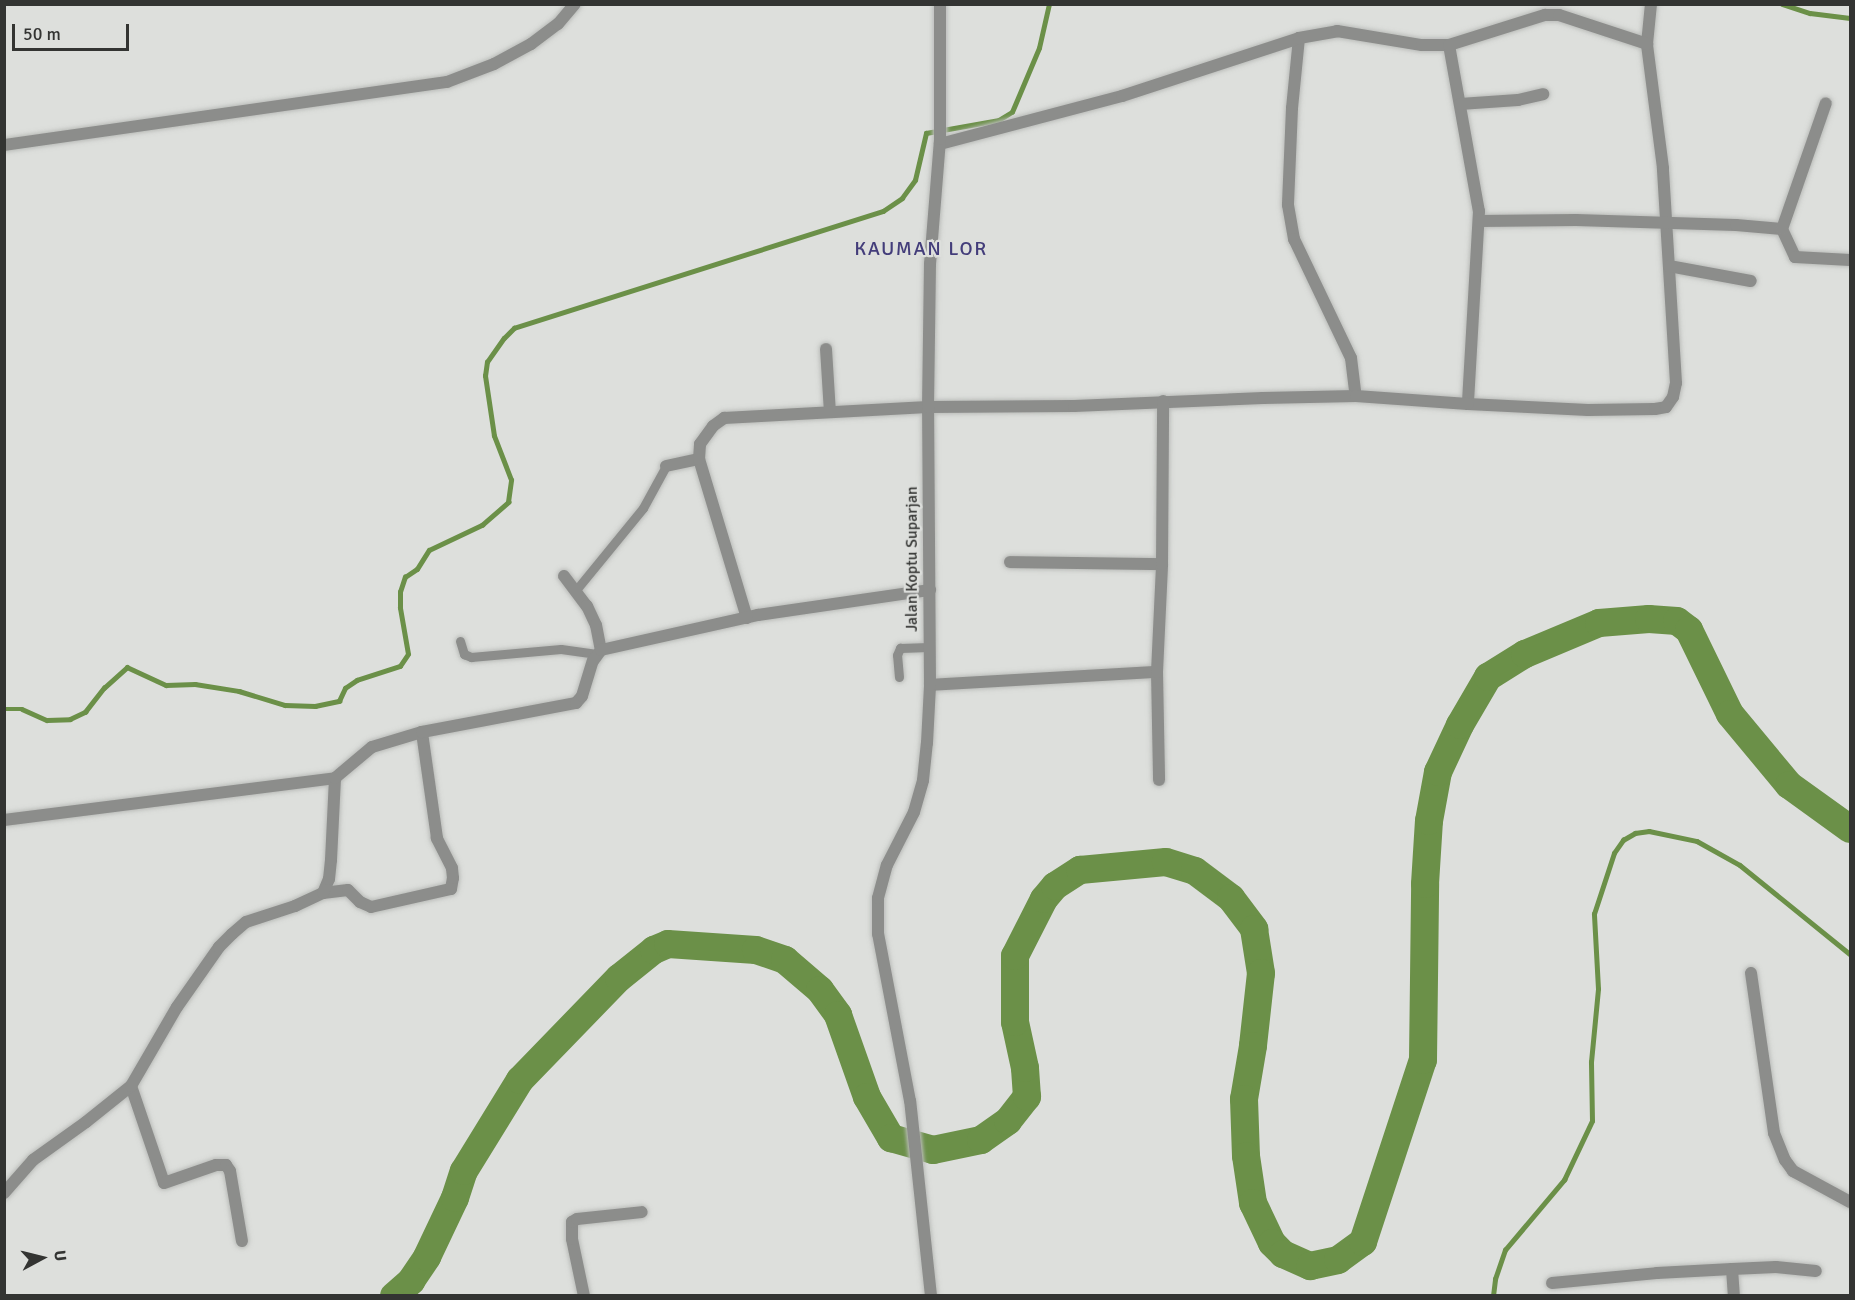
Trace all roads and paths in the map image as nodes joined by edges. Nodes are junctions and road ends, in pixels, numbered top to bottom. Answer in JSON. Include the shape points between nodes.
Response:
{"nodes":[{"id":1,"x":575,"y":4,"type":"edge"},
{"id":2,"x":940,"y":4,"type":"edge"},
{"id":3,"x":1652,"y":4,"type":"edge"},
{"id":4,"x":1299,"y":38,"type":"junction"},
{"id":5,"x":1647,"y":44,"type":"junction"},
{"id":6,"x":1449,"y":45,"type":"junction"},
{"id":7,"x":1543,"y":94,"type":"dead end"},
{"id":8,"x":1826,"y":103,"type":"dead end"},
{"id":9,"x":1460,"y":104,"type":"junction"},
{"id":10,"x":940,"y":142,"type":"junction"},
{"id":11,"x":4,"y":145,"type":"edge"},
{"id":12,"x":1479,"y":221,"type":"junction"},
{"id":13,"x":1667,"y":222,"type":"junction"},
{"id":14,"x":1782,"y":229,"type":"junction"},
{"id":15,"x":1851,"y":260,"type":"edge"},
{"id":16,"x":1669,"y":266,"type":"junction"},
{"id":17,"x":1751,"y":281,"type":"dead end"},
{"id":18,"x":826,"y":349,"type":"dead end"},
{"id":19,"x":1356,"y":396,"type":"junction"},
{"id":20,"x":1163,"y":401,"type":"junction"},
{"id":21,"x":1468,"y":404,"type":"junction"},
{"id":22,"x":928,"y":407,"type":"junction"},
{"id":23,"x":830,"y":412,"type":"junction"},
{"id":24,"x":699,"y":459,"type":"junction"},
{"id":25,"x":666,"y":466,"type":"joint"},
{"id":26,"x":1010,"y":562,"type":"dead end"},
{"id":27,"x":1162,"y":564,"type":"junction"},
{"id":28,"x":564,"y":576,"type":"dead end"},
{"id":29,"x":576,"y":590,"type":"junction"},
{"id":30,"x":930,"y":590,"type":"junction"},
{"id":31,"x":747,"y":618,"type":"junction"},
{"id":32,"x":460,"y":641,"type":"dead end"},
{"id":33,"x":929,"y":647,"type":"junction"},
{"id":34,"x":599,"y":652,"type":"junction"},
{"id":35,"x":1156,"y":672,"type":"junction"},
{"id":36,"x":899,"y":677,"type":"dead end"},
{"id":37,"x":930,"y":685,"type":"junction"},
{"id":38,"x":422,"y":732,"type":"junction"},
{"id":39,"x":335,"y":778,"type":"junction"},
{"id":40,"x":1159,"y":780,"type":"dead end"},
{"id":41,"x":4,"y":820,"type":"edge"},
{"id":42,"x":323,"y":892,"type":"junction"},
{"id":43,"x":1751,"y":973,"type":"dead end"},
{"id":44,"x":131,"y":1086,"type":"junction"},
{"id":45,"x":4,"y":1193,"type":"edge"},
{"id":46,"x":1851,"y":1202,"type":"edge"},
{"id":47,"x":642,"y":1212,"type":"dead end"},
{"id":48,"x":242,"y":1241,"type":"dead end"},
{"id":49,"x":1732,"y":1269,"type":"junction"},
{"id":50,"x":1816,"y":1270,"type":"dead end"},
{"id":51,"x":1552,"y":1283,"type":"dead end"},
{"id":52,"x":584,"y":1296,"type":"edge"},
{"id":53,"x":931,"y":1296,"type":"edge"},
{"id":54,"x":1734,"y":1296,"type":"edge"}],
"edges":[{"from":1,"to":11,"type":"street","via":[[558,24],[531,44],[447,82]]},
{"from":2,"to":10,"type":"street","name":"Jalan Koptu Suparjan"},
{"from":3,"to":5,"type":"street"},
{"from":4,"to":6,"type":"street","via":[[1337,31],[1422,45]]},
{"from":4,"to":10,"type":"street","via":[[1122,96]]},
{"from":4,"to":19,"type":"street","via":[[1288,205],[1294,239],[1351,358]]},
{"from":5,"to":6,"type":"street","via":[[1559,15],[1545,15]]},
{"from":5,"to":13,"type":"street"},
{"from":6,"to":9,"type":"street"},
{"from":7,"to":9,"type":"street"},
{"from":8,"to":14,"type":"street"},
{"from":9,"to":12,"type":"street"},
{"from":10,"to":22,"type":"street","name":"Jalan Koptu Suparjan","via":[[930,264]]},
{"from":12,"to":13,"type":"street"},
{"from":12,"to":21,"type":"street"},
{"from":13,"to":14,"type":"street"},
{"from":13,"to":16,"type":"street"},
{"from":14,"to":15,"type":"street","via":[[1795,257]]},
{"from":16,"to":17,"type":"street"},
{"from":16,"to":21,"type":"street","via":[[1676,383],[1673,397],[1665,407],[1588,410]]},
{"from":18,"to":23,"type":"street"},
{"from":19,"to":20,"type":"street"},
{"from":19,"to":21,"type":"street"},
{"from":20,"to":22,"type":"street"},
{"from":20,"to":27,"type":"street"},
{"from":22,"to":23,"type":"street"},
{"from":22,"to":30,"type":"street","name":"Jalan Koptu Suparjan"},
{"from":23,"to":24,"type":"street","via":[[724,418],[700,444]]},
{"from":24,"to":25,"type":"street"},
{"from":24,"to":31,"type":"street"},
{"from":25,"to":29,"type":"lane","via":[[643,508]]},
{"from":26,"to":27,"type":"street"},
{"from":27,"to":35,"type":"street"},
{"from":28,"to":29,"type":"street"},
{"from":29,"to":34,"type":"street","via":[[596,625]]},
{"from":30,"to":31,"type":"street"},
{"from":30,"to":33,"type":"street","name":"Jalan Koptu Suparjan"},
{"from":31,"to":34,"type":"street"},
{"from":32,"to":34,"type":"lane","via":[[465,654],[471,657],[561,650]]},
{"from":33,"to":36,"type":"lane","via":[[900,648]]},
{"from":33,"to":37,"type":"street","name":"Jalan Koptu Suparjan"},
{"from":34,"to":38,"type":"street","via":[[576,703]]},
{"from":35,"to":37,"type":"street"},
{"from":35,"to":40,"type":"street"},
{"from":37,"to":53,"type":"street","name":"Jalan Koptu Suparjan","via":[[923,780],[914,812],[887,865],[878,898],[878,934],[910,1101]]},
{"from":38,"to":39,"type":"street","via":[[372,747]]},
{"from":38,"to":42,"type":"street","via":[[437,838],[452,868],[451,889],[371,907],[348,890]]},
{"from":39,"to":41,"type":"street"},
{"from":39,"to":42,"type":"street","via":[[331,860]]},
{"from":42,"to":44,"type":"street","via":[[246,922],[219,947],[177,1007]]},
{"from":43,"to":46,"type":"street","via":[[1774,1133],[1785,1160],[1793,1171]]},
{"from":44,"to":45,"type":"street","via":[[33,1160]]},
{"from":44,"to":48,"type":"street","via":[[164,1183],[226,1165]]},
{"from":47,"to":52,"type":"street","via":[[573,1222],[572,1239]]},
{"from":49,"to":50,"type":"street"},
{"from":49,"to":51,"type":"street"},
{"from":49,"to":54,"type":"street"}]}
